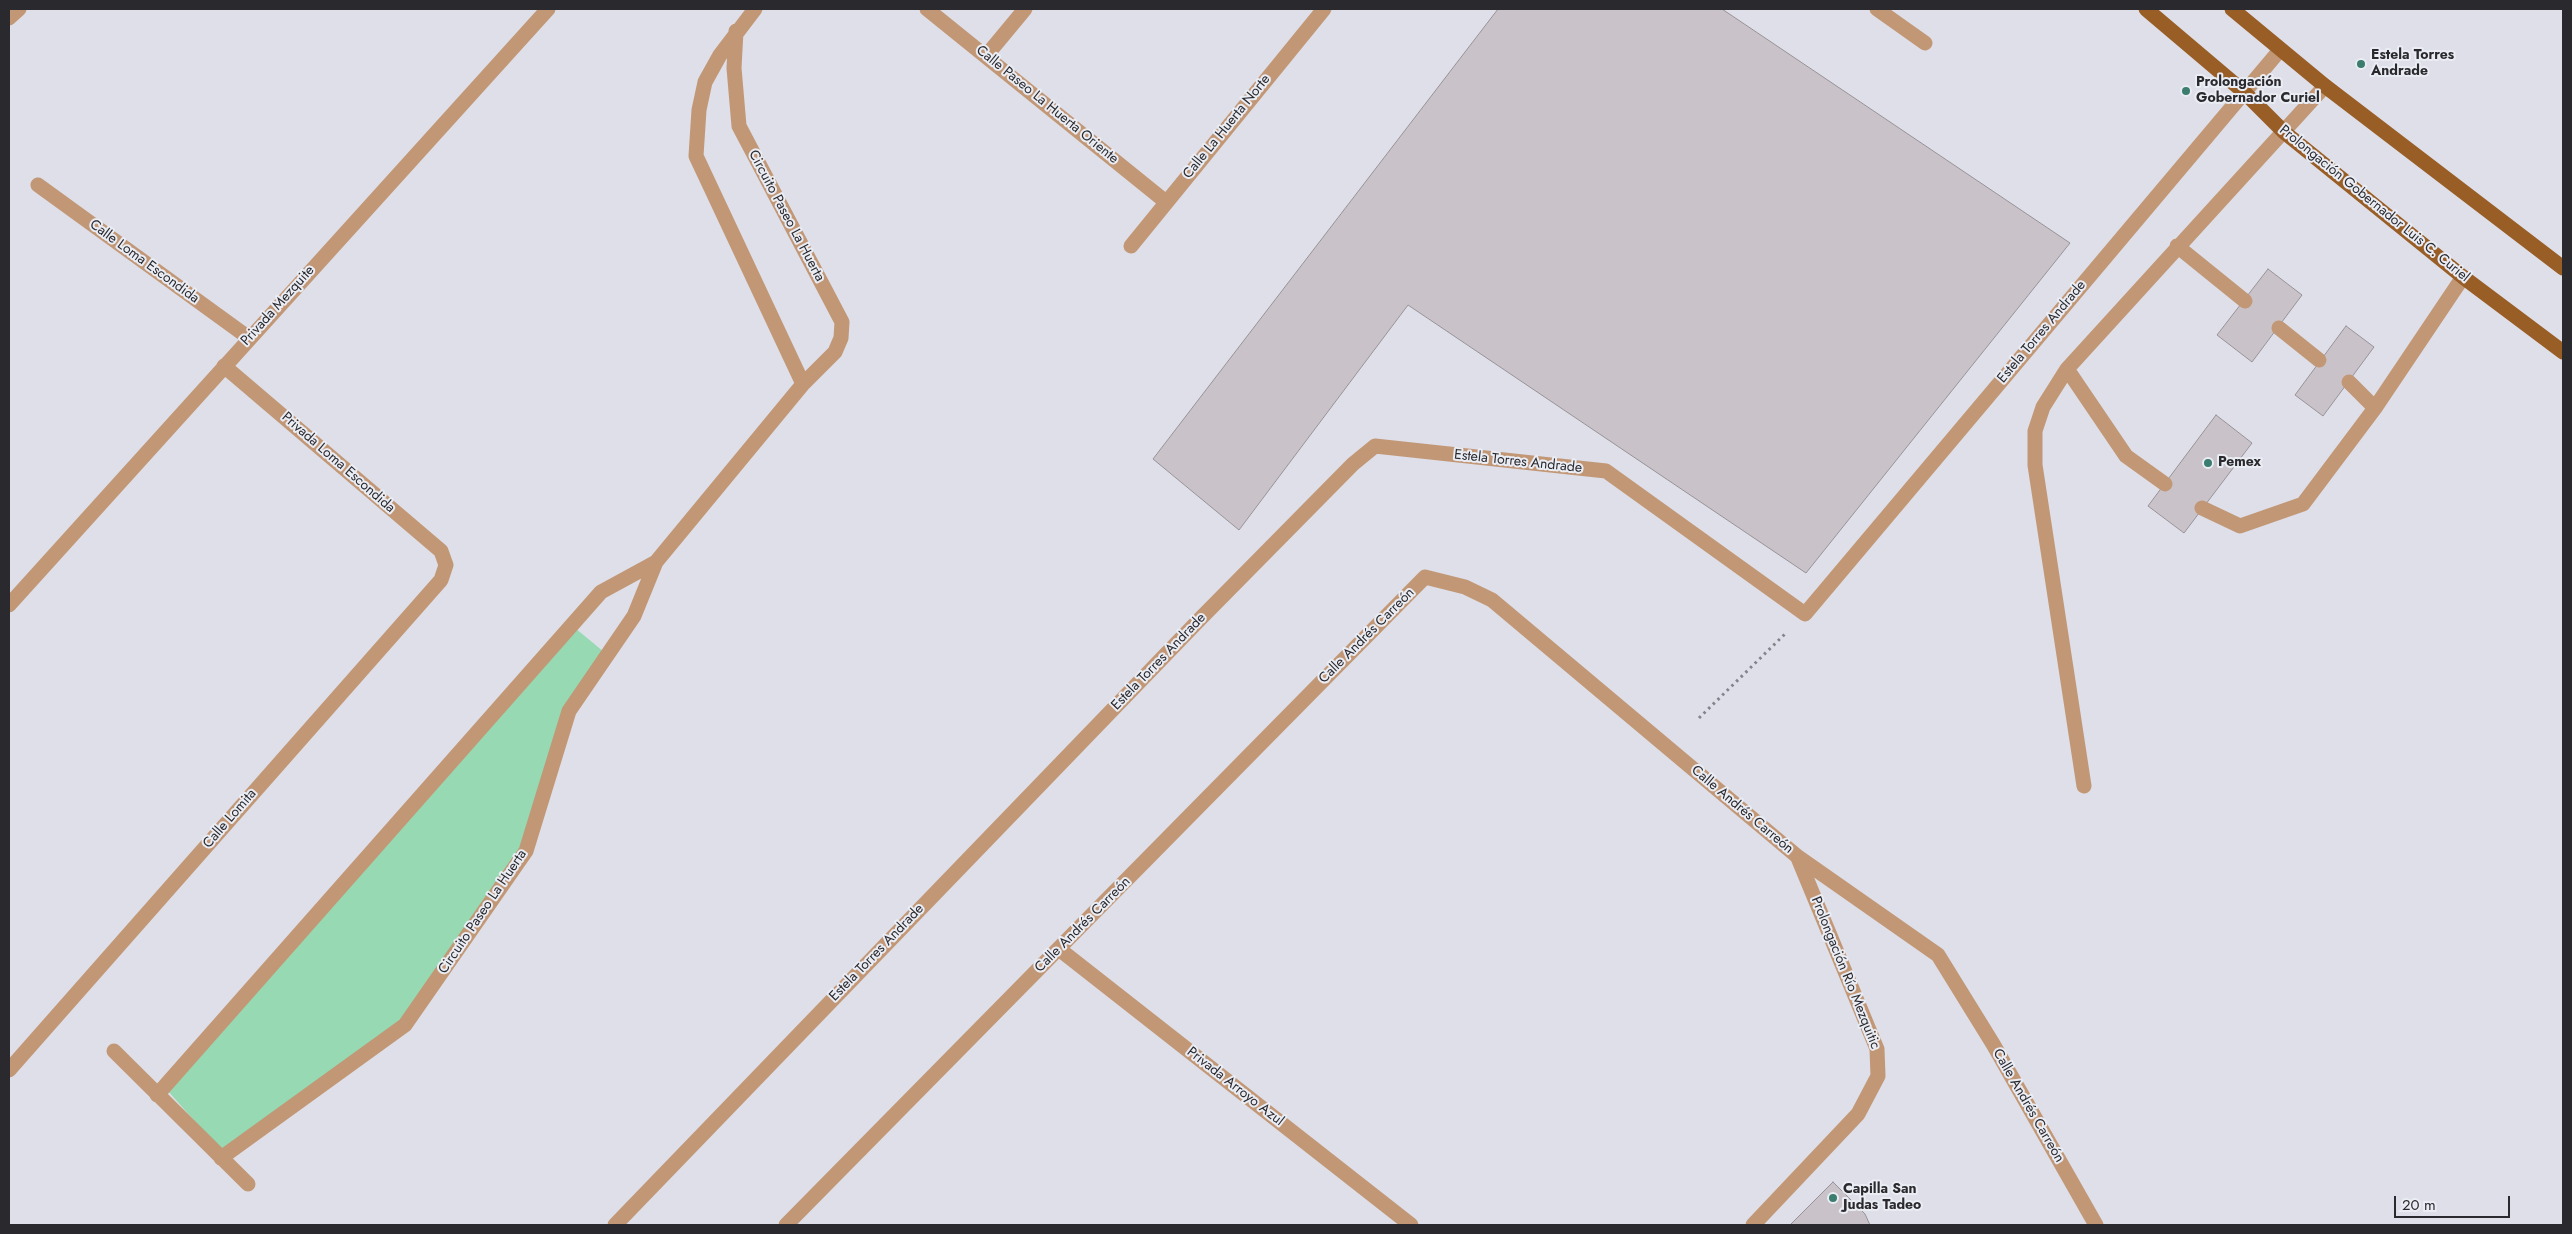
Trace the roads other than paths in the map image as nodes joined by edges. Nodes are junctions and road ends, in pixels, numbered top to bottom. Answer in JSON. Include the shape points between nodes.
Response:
{"nodes":[{"id":1,"x":19,"y":9,"type":"edge"},
{"id":2,"x":548,"y":9,"type":"edge"},
{"id":3,"x":755,"y":9,"type":"edge"},
{"id":4,"x":928,"y":9,"type":"edge"},
{"id":5,"x":1025,"y":9,"type":"edge"},
{"id":6,"x":1324,"y":9,"type":"edge"},
{"id":7,"x":1877,"y":9,"type":"edge"},
{"id":8,"x":2146,"y":9,"type":"edge"},
{"id":9,"x":2232,"y":9,"type":"edge"},
{"id":10,"x":9,"y":18,"type":"edge"},
{"id":11,"x":736,"y":31,"type":"junction"},
{"id":12,"x":1925,"y":43,"type":"dead end"},
{"id":13,"x":2280,"y":50,"type":"junction"},
{"id":14,"x":986,"y":56,"type":"junction"},
{"id":15,"x":2326,"y":86,"type":"junction"},
{"id":16,"x":2244,"y":92,"type":"junction"},
{"id":17,"x":2284,"y":132,"type":"junction"},
{"id":18,"x":38,"y":185,"type":"dead end"},
{"id":19,"x":1166,"y":202,"type":"junction"},
{"id":20,"x":1131,"y":246,"type":"dead end"},
{"id":21,"x":2177,"y":246,"type":"junction"},
{"id":22,"x":2563,"y":268,"type":"edge"},
{"id":23,"x":2463,"y":277,"type":"junction"},
{"id":24,"x":2245,"y":301,"type":"dead end"},
{"id":25,"x":2279,"y":328,"type":"dead end"},
{"id":26,"x":249,"y":338,"type":"junction"},
{"id":27,"x":2563,"y":352,"type":"edge"},
{"id":28,"x":2319,"y":360,"type":"dead end"},
{"id":29,"x":224,"y":366,"type":"junction"},
{"id":30,"x":2066,"y":369,"type":"junction"},
{"id":31,"x":2349,"y":382,"type":"dead end"},
{"id":32,"x":803,"y":384,"type":"junction"},
{"id":33,"x":2375,"y":408,"type":"junction"},
{"id":34,"x":2165,"y":484,"type":"dead end"},
{"id":35,"x":2202,"y":508,"type":"dead end"},
{"id":36,"x":656,"y":562,"type":"junction"},
{"id":37,"x":446,"y":565,"type":"joint"},
{"id":38,"x":9,"y":604,"type":"edge"},
{"id":39,"x":2084,"y":786,"type":"dead end"},
{"id":40,"x":1798,"y":857,"type":"junction"},
{"id":41,"x":1059,"y":949,"type":"junction"},
{"id":42,"x":114,"y":1050,"type":"dead end"},
{"id":43,"x":9,"y":1070,"type":"edge"},
{"id":44,"x":157,"y":1095,"type":"junction"},
{"id":45,"x":221,"y":1158,"type":"junction"},
{"id":46,"x":248,"y":1184,"type":"dead end"},
{"id":47,"x":615,"y":1225,"type":"edge"},
{"id":48,"x":786,"y":1225,"type":"edge"},
{"id":49,"x":1411,"y":1225,"type":"edge"},
{"id":50,"x":1753,"y":1225,"type":"edge"},
{"id":51,"x":2096,"y":1225,"type":"edge"}],
"edges":[{"from":1,"to":10,"type":"street"},
{"from":2,"to":26,"type":"street","name":"Privada Mezquite"},
{"from":3,"to":11,"type":"street"},
{"from":4,"to":14,"type":"street","name":"Calle Paseo La Huerta Oriente"},
{"from":5,"to":14,"type":"street"},
{"from":6,"to":19,"type":"street","name":"Calle La Huerta Norte"},
{"from":7,"to":12,"type":"street"},
{"from":8,"to":16,"type":"main road","name":"Prolongación Gobernador Luis C. Curiel"},
{"from":9,"to":13,"type":"main road"},
{"from":11,"to":32,"type":"street","via":[[705,82],[699,110],[696,156]]},
{"from":11,"to":32,"type":"street","name":"Circuito Paseo La Huerta","via":[[734,68],[739,126],[842,322],[841,338],[835,352]]},
{"from":13,"to":15,"type":"main road"},
{"from":13,"to":16,"type":"street","name":"Estela Torres Andrade"},
{"from":14,"to":19,"type":"street","name":"Calle Paseo La Huerta Oriente"},
{"from":15,"to":17,"type":"street"},
{"from":15,"to":22,"type":"main road"},
{"from":16,"to":17,"type":"main road","name":"Prolongación Gobernador Luis C. Curiel"},
{"from":16,"to":47,"type":"street","name":"Estela Torres Andrade","via":[[1805,614],[1606,471],[1375,446],[1352,464],[1194,625]]},
{"from":17,"to":21,"type":"street"},
{"from":17,"to":23,"type":"main road","name":"Prolongación Gobernador Luis C. Curiel"},
{"from":18,"to":26,"type":"street","name":"Calle Loma Escondida"},
{"from":19,"to":20,"type":"street","name":"Calle La Huerta Norte"},
{"from":21,"to":24,"type":"street"},
{"from":21,"to":30,"type":"street"},
{"from":23,"to":27,"type":"main road","name":"Prolongación Gobernador Luis C. Curiel"},
{"from":23,"to":33,"type":"street"},
{"from":25,"to":28,"type":"street"},
{"from":26,"to":29,"type":"street","name":"Privada Mezquite"},
{"from":29,"to":37,"type":"street","name":"Privada Loma Escondida","via":[[441,551]]},
{"from":29,"to":38,"type":"street","name":"Privada Mezquite"},
{"from":30,"to":34,"type":"street","via":[[2126,456]]},
{"from":30,"to":39,"type":"street","via":[[2043,407],[2034,431],[2035,465]]},
{"from":31,"to":33,"type":"street"},
{"from":32,"to":36,"type":"street","name":"Circuito Paseo La Huerta"},
{"from":33,"to":35,"type":"street","via":[[2303,504],[2240,526]]},
{"from":36,"to":44,"type":"street","name":"Circuito Paseo La Huerta","via":[[601,592]]},
{"from":36,"to":45,"type":"street","name":"Circuito Paseo La Huerta","via":[[634,616],[569,711],[526,851],[405,1025]]},
{"from":37,"to":43,"type":"street","name":"Calle Lomita","via":[[441,580]]},
{"from":40,"to":41,"type":"street","name":"Calle Andrés Carreón","via":[[1492,600],[1464,587],[1425,578]]},
{"from":40,"to":50,"type":"street","name":"Prolongación Río Mezquitic","via":[[1877,1048],[1878,1076],[1858,1114]]},
{"from":40,"to":51,"type":"street","name":"Calle Andrés Carreón","via":[[1938,955],[1993,1044]]},
{"from":41,"to":48,"type":"street","name":"Calle Andrés Carreón"},
{"from":41,"to":49,"type":"street","name":"Privada Arroyo Azul"},
{"from":42,"to":44,"type":"street"},
{"from":44,"to":45,"type":"street"},
{"from":45,"to":46,"type":"street"}]}
